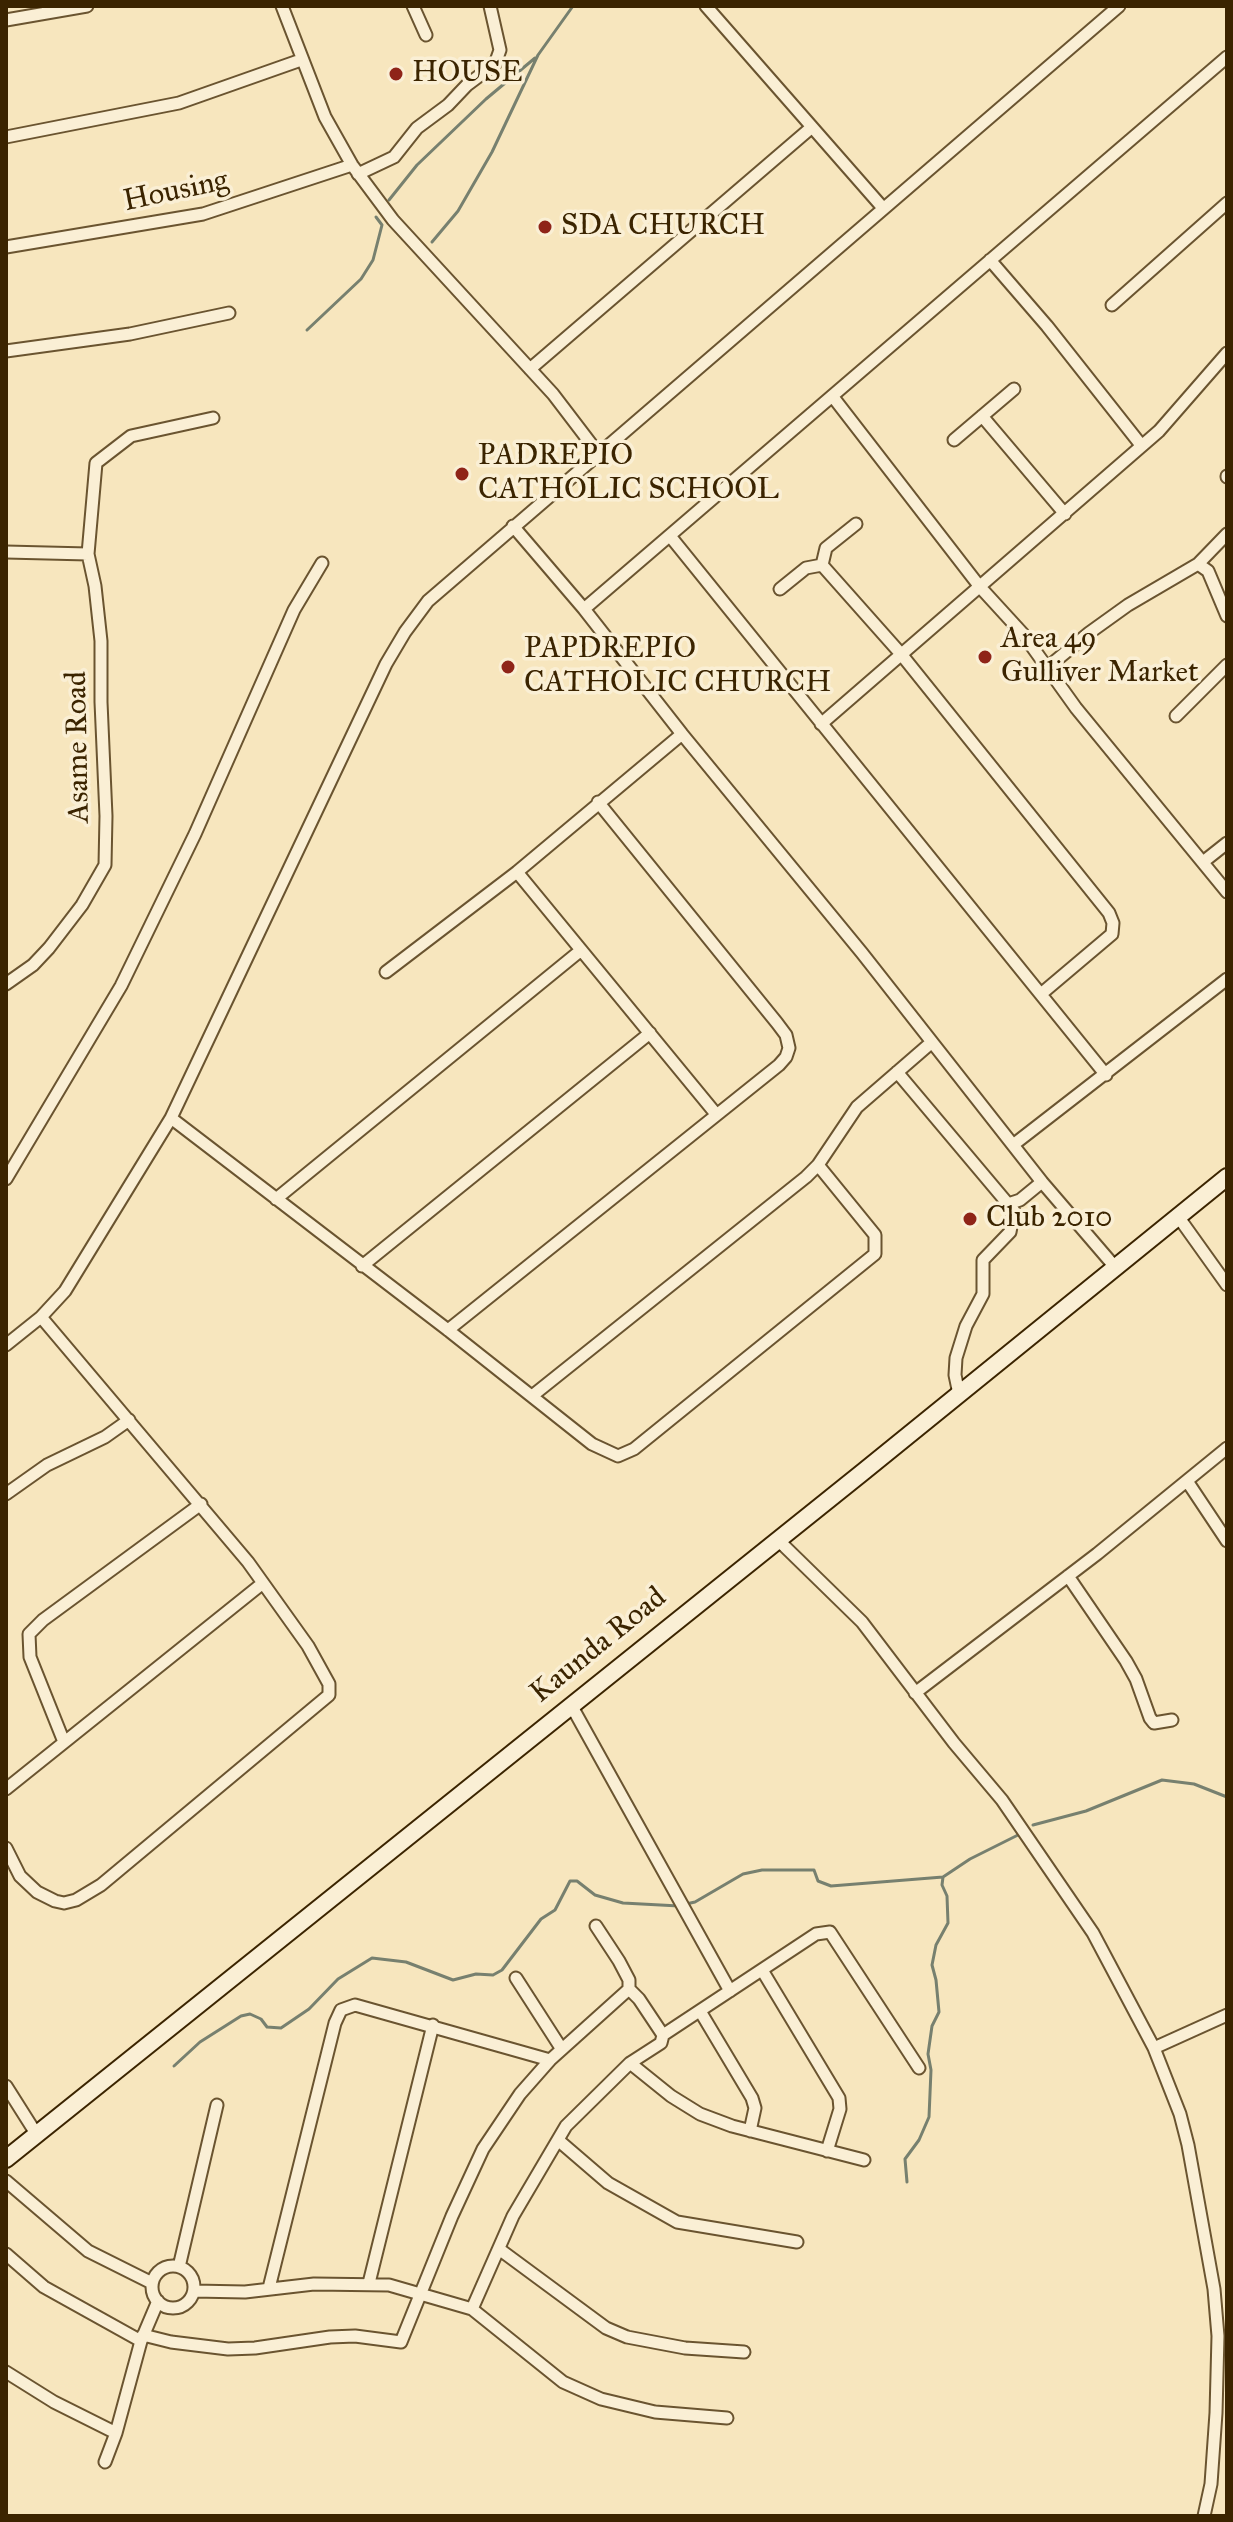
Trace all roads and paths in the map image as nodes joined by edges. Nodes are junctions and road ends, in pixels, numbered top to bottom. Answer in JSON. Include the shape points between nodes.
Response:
{"nodes":[{"id":1,"x":87,"y":6,"type":"edge"},
{"id":2,"x":282,"y":6,"type":"edge"},
{"id":3,"x":413,"y":6,"type":"edge"},
{"id":4,"x":490,"y":6,"type":"edge"},
{"id":5,"x":706,"y":6,"type":"edge"},
{"id":6,"x":1119,"y":6,"type":"edge"},
{"id":7,"x":6,"y":20,"type":"edge"},
{"id":8,"x":426,"y":35,"type":"dead end"},
{"id":9,"x":1227,"y":57,"type":"edge"},
{"id":10,"x":301,"y":60,"type":"junction"},
{"id":11,"x":812,"y":127,"type":"junction"},
{"id":12,"x":6,"y":137,"type":"edge"},
{"id":13,"x":355,"y":170,"type":"junction"},
{"id":14,"x":1227,"y":203,"type":"edge"},
{"id":15,"x":883,"y":208,"type":"junction"},
{"id":16,"x":6,"y":247,"type":"edge"},
{"id":17,"x":990,"y":260,"type":"junction"},
{"id":18,"x":1112,"y":305,"type":"dead end"},
{"id":19,"x":229,"y":313,"type":"dead end"},
{"id":20,"x":6,"y":351,"type":"edge"},
{"id":21,"x":1227,"y":353,"type":"edge"},
{"id":22,"x":530,"y":369,"type":"junction"},
{"id":23,"x":1014,"y":389,"type":"dead end"},
{"id":24,"x":833,"y":397,"type":"junction"},
{"id":25,"x":982,"y":416,"type":"junction"},
{"id":26,"x":213,"y":418,"type":"dead end"},
{"id":27,"x":954,"y":440,"type":"dead end"},
{"id":28,"x":1141,"y":445,"type":"junction"},
{"id":29,"x":598,"y":453,"type":"junction"},
{"id":30,"x":1065,"y":514,"type":"junction"},
{"id":31,"x":856,"y":524,"type":"dead end"},
{"id":32,"x":513,"y":526,"type":"junction"},
{"id":33,"x":1227,"y":534,"type":"edge"},
{"id":34,"x":670,"y":536,"type":"junction"},
{"id":35,"x":6,"y":552,"type":"edge"},
{"id":36,"x":88,"y":554,"type":"junction"},
{"id":37,"x":322,"y":563,"type":"dead end"},
{"id":38,"x":1198,"y":564,"type":"junction"},
{"id":39,"x":822,"y":565,"type":"junction"},
{"id":40,"x":980,"y":587,"type":"junction"},
{"id":41,"x":780,"y":589,"type":"dead end"},
{"id":42,"x":584,"y":609,"type":"junction"},
{"id":43,"x":1227,"y":616,"type":"edge"},
{"id":44,"x":901,"y":654,"type":"junction"},
{"id":45,"x":1227,"y":665,"type":"edge"},
{"id":46,"x":1048,"y":667,"type":"junction"},
{"id":47,"x":1176,"y":716,"type":"dead end"},
{"id":48,"x":821,"y":724,"type":"junction"},
{"id":49,"x":682,"y":734,"type":"junction"},
{"id":50,"x":598,"y":802,"type":"junction"},
{"id":51,"x":1227,"y":843,"type":"edge"},
{"id":52,"x":1203,"y":862,"type":"junction"},
{"id":53,"x":517,"y":872,"type":"junction"},
{"id":54,"x":1227,"y":892,"type":"edge"},
{"id":55,"x":580,"y":951,"type":"junction"},
{"id":56,"x":386,"y":972,"type":"dead end"},
{"id":57,"x":1227,"y":979,"type":"edge"},
{"id":58,"x":6,"y":984,"type":"edge"},
{"id":59,"x":1041,"y":994,"type":"junction"},
{"id":60,"x":650,"y":1033,"type":"junction"},
{"id":61,"x":932,"y":1042,"type":"junction"},
{"id":62,"x":897,"y":1072,"type":"junction"},
{"id":63,"x":1106,"y":1075,"type":"junction"},
{"id":64,"x":716,"y":1114,"type":"junction"},
{"id":65,"x":171,"y":1118,"type":"junction"},
{"id":66,"x":1013,"y":1145,"type":"junction"},
{"id":67,"x":818,"y":1165,"type":"junction"},
{"id":68,"x":1227,"y":1177,"type":"edge"},
{"id":69,"x":6,"y":1179,"type":"edge"},
{"id":70,"x":1042,"y":1182,"type":"junction"},
{"id":71,"x":276,"y":1199,"type":"junction"},
{"id":72,"x":1008,"y":1204,"type":"junction"},
{"id":73,"x":1177,"y":1215,"type":"junction"},
{"id":74,"x":362,"y":1266,"type":"junction"},
{"id":75,"x":1115,"y":1267,"type":"junction"},
{"id":76,"x":1227,"y":1285,"type":"edge"},
{"id":77,"x":41,"y":1317,"type":"junction"},
{"id":78,"x":448,"y":1330,"type":"junction"},
{"id":79,"x":6,"y":1345,"type":"edge"},
{"id":80,"x":959,"y":1394,"type":"junction"},
{"id":81,"x":532,"y":1396,"type":"junction"},
{"id":82,"x":129,"y":1420,"type":"junction"},
{"id":83,"x":1227,"y":1448,"type":"edge"},
{"id":84,"x":1187,"y":1481,"type":"junction"},
{"id":85,"x":6,"y":1494,"type":"edge"},
{"id":86,"x":201,"y":1504,"type":"junction"},
{"id":87,"x":777,"y":1539,"type":"junction"},
{"id":88,"x":1227,"y":1541,"type":"edge"},
{"id":89,"x":1068,"y":1576,"type":"junction"},
{"id":90,"x":263,"y":1583,"type":"junction"},
{"id":91,"x":915,"y":1693,"type":"junction"},
{"id":92,"x":571,"y":1705,"type":"junction"},
{"id":93,"x":1172,"y":1720,"type":"dead end"},
{"id":94,"x":64,"y":1742,"type":"junction"},
{"id":95,"x":6,"y":1789,"type":"edge"},
{"id":96,"x":6,"y":1848,"type":"edge"},
{"id":97,"x":596,"y":1926,"type":"dead end"},
{"id":98,"x":762,"y":1970,"type":"junction"},
{"id":99,"x":516,"y":1978,"type":"dead end"},
{"id":100,"x":629,"y":1989,"type":"junction"},
{"id":101,"x":730,"y":1991,"type":"junction"},
{"id":102,"x":700,"y":2011,"type":"junction"},
{"id":103,"x":1226,"y":2018,"type":"edge"},
{"id":104,"x":433,"y":2025,"type":"junction"},
{"id":105,"x":663,"y":2035,"type":"junction"},
{"id":106,"x":561,"y":2048,"type":"junction"},
{"id":107,"x":1154,"y":2048,"type":"junction"},
{"id":108,"x":550,"y":2060,"type":"junction"},
{"id":109,"x":630,"y":2063,"type":"junction"},
{"id":110,"x":919,"y":2068,"type":"dead end"},
{"id":111,"x":6,"y":2086,"type":"edge"},
{"id":112,"x":217,"y":2105,"type":"dead end"},
{"id":113,"x":750,"y":2131,"type":"junction"},
{"id":114,"x":37,"y":2135,"type":"junction"},
{"id":115,"x":558,"y":2140,"type":"junction"},
{"id":116,"x":827,"y":2151,"type":"junction"},
{"id":117,"x":6,"y":2159,"type":"edge"},
{"id":118,"x":864,"y":2160,"type":"dead end"},
{"id":119,"x":6,"y":2181,"type":"edge"},
{"id":120,"x":797,"y":2242,"type":"dead end"},
{"id":121,"x":499,"y":2249,"type":"junction"},
{"id":122,"x":6,"y":2254,"type":"edge"},
{"id":123,"x":179,"y":2267,"type":"junction"},
{"id":124,"x":152,"y":2283,"type":"junction"},
{"id":125,"x":369,"y":2283,"type":"junction"},
{"id":126,"x":269,"y":2288,"type":"junction"},
{"id":127,"x":194,"y":2291,"type":"junction"},
{"id":128,"x":421,"y":2293,"type":"junction"},
{"id":129,"x":158,"y":2301,"type":"junction"},
{"id":130,"x":472,"y":2309,"type":"junction"},
{"id":131,"x":142,"y":2338,"type":"junction"},
{"id":132,"x":744,"y":2352,"type":"dead end"},
{"id":133,"x":6,"y":2372,"type":"edge"},
{"id":134,"x":727,"y":2418,"type":"dead end"},
{"id":135,"x":116,"y":2433,"type":"junction"},
{"id":136,"x":105,"y":2462,"type":"dead end"},
{"id":137,"x":1204,"y":2516,"type":"edge"}],
"edges":[{"from":1,"to":7,"type":"street"},
{"from":2,"to":10,"type":"street"},
{"from":3,"to":8,"type":"street"},
{"from":4,"to":13,"type":"street","name":"Housing","via":[[500,50],[495,64],[417,128],[394,157]]},
{"from":5,"to":11,"type":"street"},
{"from":6,"to":15,"type":"street"},
{"from":9,"to":17,"type":"street"},
{"from":10,"to":12,"type":"street","via":[[179,103]]},
{"from":10,"to":13,"type":"street"},
{"from":11,"to":15,"type":"street"},
{"from":11,"to":22,"type":"street"},
{"from":13,"to":16,"type":"street","name":"Housing","via":[[203,214]]},
{"from":13,"to":22,"type":"street","via":[[401,229]]},
{"from":14,"to":18,"type":"street"},
{"from":15,"to":29,"type":"street"},
{"from":17,"to":24,"type":"street"},
{"from":17,"to":28,"type":"street"},
{"from":19,"to":20,"type":"street","via":[[130,334]]},
{"from":21,"to":28,"type":"street"},
{"from":22,"to":29,"type":"street"},
{"from":23,"to":25,"type":"street"},
{"from":24,"to":34,"type":"street"},
{"from":24,"to":40,"type":"street"},
{"from":25,"to":27,"type":"street"},
{"from":25,"to":30,"type":"street"},
{"from":26,"to":36,"type":"street","name":"Asame Road","via":[[131,436],[96,463]]},
{"from":28,"to":30,"type":"street"},
{"from":29,"to":32,"type":"street"},
{"from":30,"to":40,"type":"street"},
{"from":31,"to":39,"type":"street","via":[[826,548]]},
{"from":32,"to":42,"type":"street"},
{"from":32,"to":65,"type":"street","via":[[428,601],[392,654]]},
{"from":33,"to":38,"type":"street"},
{"from":34,"to":42,"type":"street"},
{"from":34,"to":48,"type":"street"},
{"from":35,"to":36,"type":"street"},
{"from":36,"to":58,"type":"street","name":"Asame Road","via":[[101,641],[105,865],[65,929],[33,965]]},
{"from":37,"to":69,"type":"street","via":[[294,610],[121,986]]},
{"from":38,"to":43,"type":"street","via":[[1208,571]]},
{"from":38,"to":46,"type":"street","via":[[1118,612]]},
{"from":39,"to":41,"type":"street","via":[[806,568]]},
{"from":39,"to":44,"type":"street"},
{"from":40,"to":44,"type":"street"},
{"from":40,"to":46,"type":"street"},
{"from":42,"to":49,"type":"street"},
{"from":44,"to":48,"type":"street"},
{"from":44,"to":59,"type":"street","via":[[1109,913],[1112,934]]},
{"from":45,"to":47,"type":"street"},
{"from":46,"to":52,"type":"street"},
{"from":48,"to":59,"type":"street"},
{"from":49,"to":50,"type":"street"},
{"from":49,"to":61,"type":"street"},
{"from":50,"to":53,"type":"street"},
{"from":50,"to":64,"type":"street","via":[[786,1035],[786,1057]]},
{"from":51,"to":52,"type":"street"},
{"from":52,"to":54,"type":"street"},
{"from":53,"to":55,"type":"street"},
{"from":53,"to":56,"type":"street"},
{"from":55,"to":60,"type":"street"},
{"from":55,"to":71,"type":"street"},
{"from":57,"to":63,"type":"street"},
{"from":59,"to":63,"type":"street"},
{"from":60,"to":64,"type":"street"},
{"from":60,"to":74,"type":"street"},
{"from":61,"to":62,"type":"street"},
{"from":61,"to":66,"type":"street"},
{"from":62,"to":67,"type":"street","via":[[857,1107]]},
{"from":62,"to":72,"type":"street"},
{"from":63,"to":66,"type":"street"},
{"from":64,"to":78,"type":"street"},
{"from":65,"to":71,"type":"street"},
{"from":65,"to":77,"type":"street","via":[[72,1281]]},
{"from":66,"to":70,"type":"street"},
{"from":67,"to":81,"type":"street"},
{"from":67,"to":81,"type":"street","via":[[875,1235],[875,1254],[767,1344],[624,1455],[592,1444]]},
{"from":68,"to":73,"type":"main road","name":"Kaunda Road"},
{"from":70,"to":72,"type":"street"},
{"from":70,"to":75,"type":"street"},
{"from":71,"to":74,"type":"street"},
{"from":72,"to":80,"type":"street","via":[[1014,1222],[983,1260],[983,1294],[956,1358]]},
{"from":73,"to":75,"type":"main road","name":"Kaunda Road"},
{"from":73,"to":76,"type":"street"},
{"from":74,"to":78,"type":"street"},
{"from":75,"to":80,"type":"main road","name":"Kaunda Road"},
{"from":77,"to":79,"type":"street"},
{"from":77,"to":82,"type":"street"},
{"from":78,"to":81,"type":"street"},
{"from":80,"to":87,"type":"main road","name":"Kaunda Road"},
{"from":82,"to":85,"type":"street"},
{"from":82,"to":86,"type":"street"},
{"from":83,"to":84,"type":"street"},
{"from":84,"to":88,"type":"street"},
{"from":84,"to":89,"type":"street"},
{"from":86,"to":90,"type":"street"},
{"from":86,"to":94,"type":"street","via":[[29,1634],[30,1657]]},
{"from":87,"to":91,"type":"street","via":[[862,1622]]},
{"from":87,"to":92,"type":"main road","name":"Kaunda Road"},
{"from":89,"to":91,"type":"street"},
{"from":89,"to":93,"type":"street","via":[[1126,1661],[1150,1718],[1154,1723]]},
{"from":90,"to":94,"type":"street"},
{"from":90,"to":96,"type":"street","via":[[308,1646],[329,1684],[329,1695],[101,1885],[76,1900],[64,1903],[37,1892],[20,1876]]},
{"from":91,"to":107,"type":"street","via":[[1002,1800],[1093,1933]]},
{"from":92,"to":101,"type":"street"},
{"from":92,"to":114,"type":"main road","name":"Kaunda Road"},
{"from":94,"to":95,"type":"street"},
{"from":97,"to":100,"type":"street","via":[[629,1980]]},
{"from":98,"to":101,"type":"street"},
{"from":98,"to":110,"type":"street","via":[[816,1934],[830,1932]]},
{"from":98,"to":116,"type":"street","via":[[839,2098]]},
{"from":99,"to":106,"type":"street"},
{"from":100,"to":105,"type":"street"},
{"from":100,"to":106,"type":"street"},
{"from":101,"to":102,"type":"street"},
{"from":102,"to":105,"type":"street"},
{"from":102,"to":113,"type":"street","via":[[752,2098]]},
{"from":103,"to":107,"type":"street"},
{"from":104,"to":108,"type":"street"},
{"from":104,"to":125,"type":"street"},
{"from":104,"to":126,"type":"street","via":[[355,2005],[341,2010]]},
{"from":105,"to":109,"type":"street","via":[[661,2043]]},
{"from":106,"to":108,"type":"street"},
{"from":107,"to":137,"type":"street","via":[[1188,2145],[1214,2289],[1218,2388]]},
{"from":108,"to":128,"type":"street","via":[[483,2149]]},
{"from":109,"to":113,"type":"street","via":[[700,2114]]},
{"from":109,"to":115,"type":"street"},
{"from":111,"to":114,"type":"street"},
{"from":112,"to":123,"type":"street"},
{"from":113,"to":116,"type":"street"},
{"from":114,"to":117,"type":"main road","name":"Kaunda Road"},
{"from":115,"to":120,"type":"street","via":[[608,2183],[677,2222]]},
{"from":115,"to":121,"type":"street"},
{"from":116,"to":118,"type":"street"},
{"from":119,"to":124,"type":"street","via":[[88,2251]]},
{"from":121,"to":130,"type":"street"},
{"from":121,"to":132,"type":"street","via":[[606,2328],[627,2337]]},
{"from":122,"to":131,"type":"street","via":[[44,2287]]},
{"from":123,"to":124,"type":"street","via":[[161,2269]]},
{"from":123,"to":127,"type":"street","via":[[190,2275]]},
{"from":124,"to":129,"type":"street"},
{"from":125,"to":126,"type":"street"},
{"from":125,"to":128,"type":"street"},
{"from":126,"to":127,"type":"street"},
{"from":127,"to":129,"type":"street","via":[[177,2308]]},
{"from":128,"to":130,"type":"street"},
{"from":128,"to":131,"type":"street","via":[[401,2342],[330,2337],[228,2349]]},
{"from":129,"to":131,"type":"street"},
{"from":130,"to":134,"type":"street","via":[[563,2382],[601,2399],[655,2412]]},
{"from":131,"to":135,"type":"street"},
{"from":133,"to":135,"type":"street"},
{"from":135,"to":136,"type":"street"}]}
